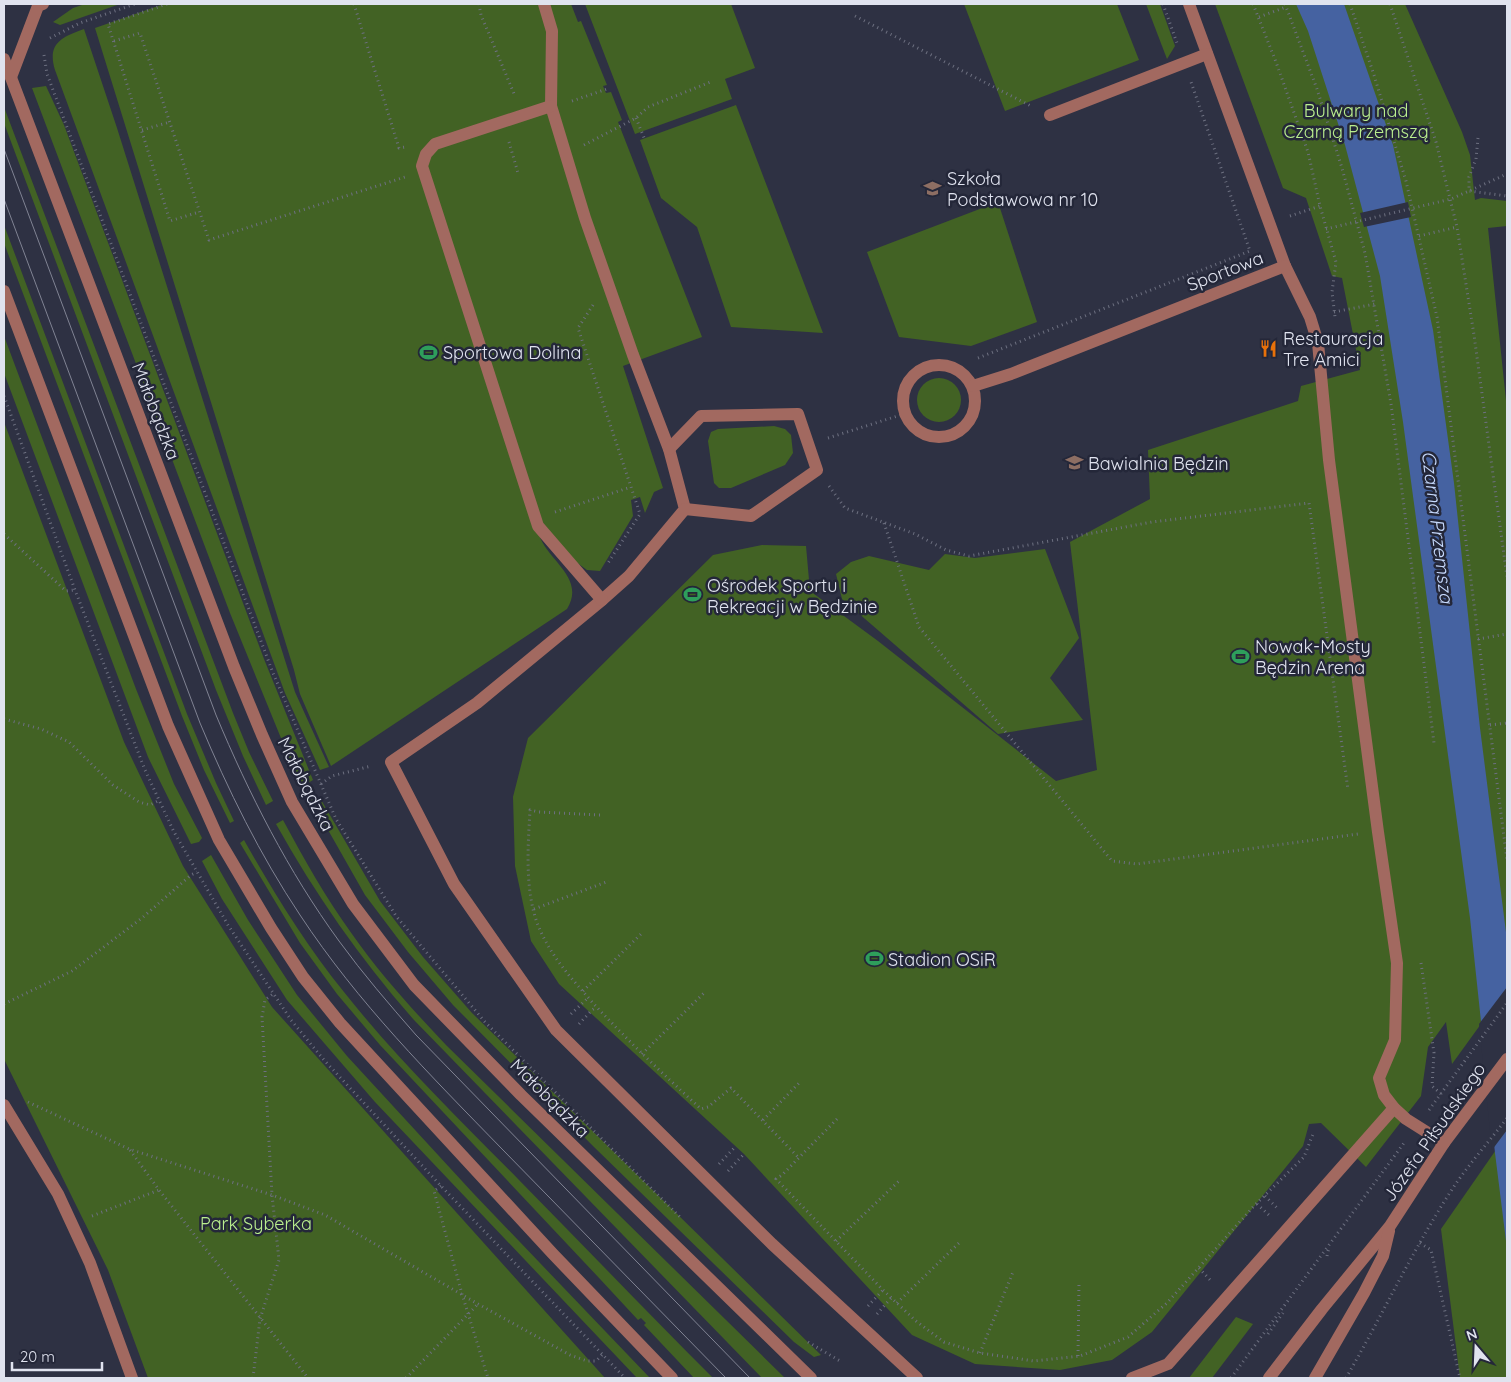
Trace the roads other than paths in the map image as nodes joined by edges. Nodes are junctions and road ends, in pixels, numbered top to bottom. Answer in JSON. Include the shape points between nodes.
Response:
{"nodes":[{"id":1,"x":38,"y":4,"type":"edge"},
{"id":2,"x":544,"y":4,"type":"edge"},
{"id":3,"x":1189,"y":4,"type":"edge"},
{"id":4,"x":1208,"y":54,"type":"junction"},
{"id":5,"x":4,"y":59,"type":"edge"},
{"id":6,"x":11,"y":77,"type":"junction"},
{"id":7,"x":551,"y":106,"type":"junction"},
{"id":8,"x":1050,"y":115,"type":"road end"},
{"id":9,"x":1286,"y":266,"type":"junction"},
{"id":10,"x":4,"y":291,"type":"edge"},
{"id":11,"x":973,"y":386,"type":"junction"},
{"id":12,"x":669,"y":449,"type":"junction"},
{"id":13,"x":685,"y":509,"type":"junction"},
{"id":14,"x":602,"y":600,"type":"junction"},
{"id":15,"x":1507,"y":1059,"type":"edge"},
{"id":16,"x":4,"y":1105,"type":"edge"},
{"id":17,"x":1394,"y":1108,"type":"junction"},
{"id":18,"x":1444,"y":1143,"type":"junction"},
{"id":19,"x":1390,"y":1226,"type":"junction"},
{"id":20,"x":132,"y":1378,"type":"edge"},
{"id":21,"x":672,"y":1378,"type":"edge"},
{"id":22,"x":811,"y":1378,"type":"edge"},
{"id":23,"x":917,"y":1378,"type":"edge"},
{"id":24,"x":1132,"y":1378,"type":"edge"},
{"id":25,"x":1269,"y":1378,"type":"edge"},
{"id":26,"x":1315,"y":1378,"type":"edge"}],
"edges":[{"from":1,"to":6,"type":"street"},
{"from":2,"to":7,"type":"street","via":[[552,31]]},
{"from":3,"to":4,"type":"street","name":"Sportowa"},
{"from":4,"to":8,"type":"street"},
{"from":4,"to":9,"type":"street","name":"Sportowa"},
{"from":5,"to":6,"type":"street","name":"Małobądzka"},
{"from":6,"to":22,"type":"street","name":"Małobądzka","via":[[230,658],[292,802],[353,904],[414,985],[521,1095]]},
{"from":7,"to":12,"type":"street","via":[[588,227]]},
{"from":7,"to":14,"type":"street","via":[[435,144],[426,154],[418,172],[538,526]]},
{"from":9,"to":11,"type":"street","name":"Sportowa"},
{"from":9,"to":17,"type":"street","via":[[1310,317],[1318,343],[1329,460],[1397,963],[1396,1040],[1379,1078],[1384,1096]]},
{"from":10,"to":21,"type":"street","via":[[168,726],[219,840],[271,928],[303,977],[340,1023]]},
{"from":11,"to":11,"type":"street","via":[[958,369],[936,364],[915,373],[911,379],[903,392],[904,414],[919,432],[941,438],[963,429],[975,409]]},
{"from":12,"to":13,"type":"street"},
{"from":12,"to":13,"type":"street","via":[[700,416],[798,414],[817,470],[751,516]]},
{"from":13,"to":14,"type":"street","via":[[629,576]]},
{"from":14,"to":23,"type":"street","via":[[477,703],[392,762],[454,884],[556,1030],[772,1244]]},
{"from":15,"to":18,"type":"street","name":"Józefa Piłsudskiego"},
{"from":16,"to":20,"type":"street","via":[[58,1194],[90,1263]]},
{"from":17,"to":18,"type":"street"},
{"from":17,"to":24,"type":"street","via":[[1168,1364]]},
{"from":18,"to":19,"type":"street","name":"Józefa Piłsudskiego"},
{"from":19,"to":25,"type":"street","name":"Józefa Piłsudskiego"},
{"from":19,"to":26,"type":"street","name":"Józefa Piłsudskiego","via":[[1376,1271]]}]}
